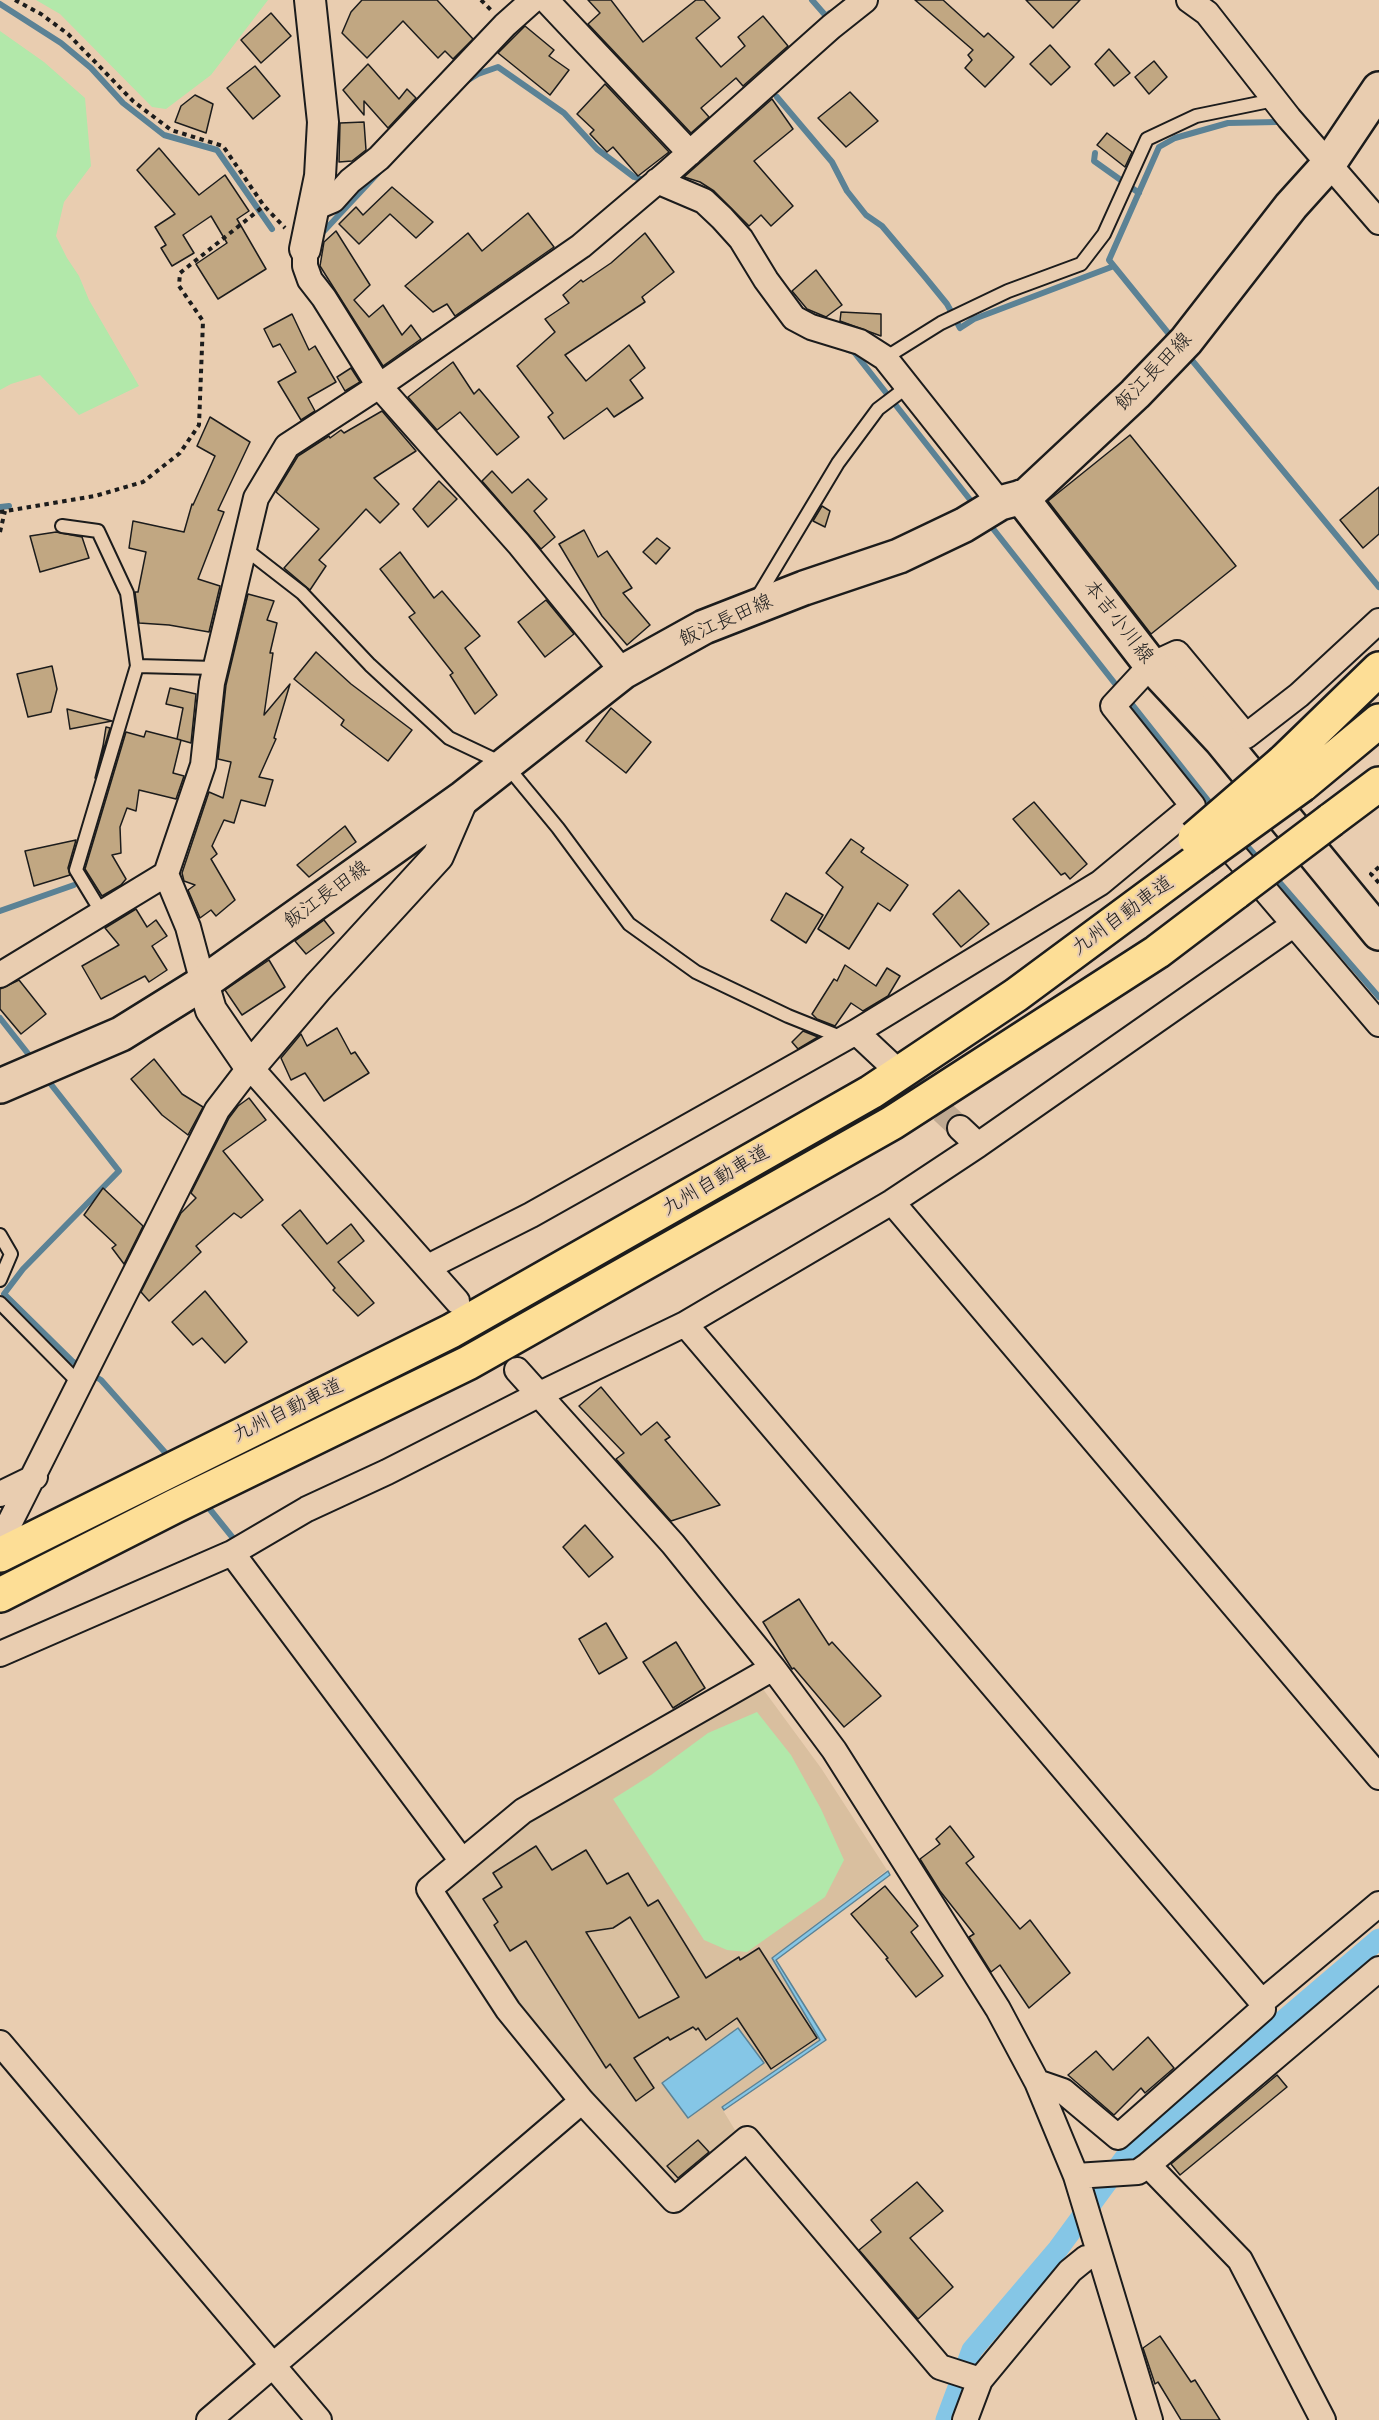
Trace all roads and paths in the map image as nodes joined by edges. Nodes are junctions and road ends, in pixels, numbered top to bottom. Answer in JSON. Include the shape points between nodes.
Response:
{"nodes":[{"id":1,"x":15,"y":0,"type":"edge"},
{"id":2,"x":310,"y":0,"type":"edge"},
{"id":3,"x":533,"y":0,"type":"edge"},
{"id":4,"x":546,"y":0,"type":"edge"},
{"id":5,"x":865,"y":0,"type":"edge"},
{"id":6,"x":1189,"y":0,"type":"edge"},
{"id":7,"x":1379,"y":89,"type":"edge"},
{"id":8,"x":1274,"y":100,"type":"junction"},
{"id":9,"x":690,"y":153,"type":"junction"},
{"id":10,"x":1328,"y":165,"type":"junction"},
{"id":11,"x":657,"y":181,"type":"junction"},
{"id":12,"x":264,"y":206,"type":"junction"},
{"id":13,"x":314,"y":208,"type":"junction"},
{"id":14,"x":1379,"y":222,"type":"edge"},
{"id":15,"x":305,"y":249,"type":"junction"},
{"id":16,"x":885,"y":358,"type":"junction"},
{"id":17,"x":379,"y":386,"type":"junction"},
{"id":18,"x":907,"y":387,"type":"junction"},
{"id":19,"x":1011,"y":500,"type":"junction"},
{"id":20,"x":3,"y":511,"type":"edge"},
{"id":21,"x":62,"y":526,"type":"dead end"},
{"id":22,"x":0,"y":532,"type":"edge"},
{"id":23,"x":244,"y":548,"type":"junction"},
{"id":24,"x":750,"y":609,"type":"junction"},
{"id":25,"x":1379,"y":621,"type":"edge"},
{"id":26,"x":1151,"y":665,"type":"junction"},
{"id":27,"x":137,"y":666,"type":"junction"},
{"id":28,"x":215,"y":668,"type":"junction"},
{"id":29,"x":1379,"y":669,"type":"edge"},
{"id":30,"x":623,"y":672,"type":"junction"},
{"id":31,"x":1379,"y":721,"type":"edge"},
{"id":32,"x":1221,"y":740,"type":"junction"},
{"id":33,"x":506,"y":765,"type":"junction"},
{"id":34,"x":1292,"y":773,"type":"junction"},
{"id":35,"x":1379,"y":784,"type":"edge"},
{"id":36,"x":463,"y":798,"type":"junction"},
{"id":37,"x":1193,"y":806,"type":"junction"},
{"id":38,"x":1379,"y":867,"type":"edge"},
{"id":39,"x":166,"y":874,"type":"junction"},
{"id":40,"x":1379,"y":883,"type":"edge"},
{"id":41,"x":102,"y":913,"type":"junction"},
{"id":42,"x":1293,"y":925,"type":"junction"},
{"id":43,"x":1379,"y":933,"type":"edge"},
{"id":44,"x":1379,"y":942,"type":"edge"},
{"id":45,"x":0,"y":975,"type":"edge"},
{"id":46,"x":203,"y":983,"type":"junction"},
{"id":47,"x":1379,"y":1024,"type":"edge"},
{"id":48,"x":850,"y":1035,"type":"junction"},
{"id":49,"x":888,"y":1062,"type":"tunnel mouth"},
{"id":50,"x":250,"y":1067,"type":"junction"},
{"id":51,"x":0,"y":1086,"type":"edge"},
{"id":52,"x":960,"y":1128,"type":"tunnel mouth"},
{"id":53,"x":978,"y":1145,"type":"junction"},
{"id":54,"x":892,"y":1202,"type":"junction"},
{"id":55,"x":0,"y":1235,"type":"edge"},
{"id":56,"x":429,"y":1267,"type":"junction"},
{"id":57,"x":0,"y":1280,"type":"edge"},
{"id":58,"x":457,"y":1301,"type":"dead end"},
{"id":59,"x":0,"y":1303,"type":"edge"},
{"id":60,"x":685,"y":1324,"type":"junction"},
{"id":61,"x":517,"y":1370,"type":"dead end"},
{"id":62,"x":79,"y":1383,"type":"junction"},
{"id":63,"x":538,"y":1395,"type":"junction"},
{"id":64,"x":35,"y":1477,"type":"junction"},
{"id":65,"x":0,"y":1494,"type":"edge"},
{"id":66,"x":2,"y":1545,"type":"edge"},
{"id":67,"x":232,"y":1553,"type":"junction"},
{"id":68,"x":0,"y":1595,"type":"edge"},
{"id":69,"x":0,"y":1654,"type":"edge"},
{"id":70,"x":773,"y":1668,"type":"junction"},
{"id":71,"x":1379,"y":1777,"type":"edge"},
{"id":72,"x":462,"y":1861,"type":"junction"},
{"id":73,"x":1379,"y":1904,"type":"edge"},
{"id":74,"x":1379,"y":1969,"type":"edge"},
{"id":75,"x":1262,"y":2002,"type":"junction"},
{"id":76,"x":0,"y":2043,"type":"edge"},
{"id":77,"x":1037,"y":2082,"type":"junction"},
{"id":78,"x":582,"y":2101,"type":"junction"},
{"id":79,"x":1148,"y":2165,"type":"junction"},
{"id":80,"x":1084,"y":2175,"type":"junction"},
{"id":81,"x":1086,"y":2258,"type":"dead end"},
{"id":82,"x":273,"y":2366,"type":"junction"},
{"id":83,"x":977,"y":2379,"type":"junction"},
{"id":84,"x":208,"y":2420,"type":"edge"},
{"id":85,"x":319,"y":2420,"type":"edge"},
{"id":86,"x":965,"y":2420,"type":"edge"},
{"id":87,"x":1150,"y":2420,"type":"edge"},
{"id":88,"x":1323,"y":2420,"type":"edge"}],
"edges":[{"from":1,"to":12,"type":"path","via":[[68,34],[133,101],[171,130],[223,146]]},
{"from":2,"to":13,"type":"street","via":[[323,122]]},
{"from":3,"to":13,"type":"street","via":[[379,158],[333,200]]},
{"from":4,"to":9,"type":"street"},
{"from":5,"to":9,"type":"street"},
{"from":6,"to":8,"type":"street","via":[[1208,13]]},
{"from":7,"to":10,"type":"main road","name":"飯江長田線"},
{"from":8,"to":10,"type":"street"},
{"from":8,"to":16,"type":"lane","via":[[1196,116],[1147,139],[1104,234],[1081,264],[1008,291],[941,323]]},
{"from":9,"to":11,"type":"street"},
{"from":10,"to":14,"type":"street"},
{"from":10,"to":19,"type":"main road","name":"飯江長田線","via":[[1291,206],[1186,341],[1026,495]]},
{"from":11,"to":16,"type":"street","via":[[704,201],[722,218],[741,239],[794,318],[860,342]]},
{"from":11,"to":17,"type":"street","via":[[581,246]]},
{"from":12,"to":15,"type":"path"},
{"from":12,"to":20,"type":"path","via":[[180,273],[179,286],[203,321],[199,425],[180,453],[143,482],[95,496]]},
{"from":13,"to":15,"type":"street"},
{"from":15,"to":17,"type":"street","via":[[310,280]]},
{"from":16,"to":18,"type":"street"},
{"from":17,"to":23,"type":"street","via":[[287,446],[256,498]]},
{"from":17,"to":30,"type":"street","via":[[519,544]]},
{"from":18,"to":19,"type":"street"},
{"from":18,"to":24,"type":"lane","via":[[878,409],[838,463]]},
{"from":19,"to":24,"type":"main road","name":"飯江長田線","via":[[899,556]]},
{"from":19,"to":26,"type":"main road","name":"本吉小川線"},
{"from":20,"to":22,"type":"path"},
{"from":21,"to":27,"type":"lane","via":[[98,531],[127,593]]},
{"from":23,"to":28,"type":"street"},
{"from":23,"to":33,"type":"lane","via":[[302,593],[370,665],[448,738]]},
{"from":24,"to":30,"type":"main road","name":"飯江長田線","via":[[704,627]]},
{"from":25,"to":26,"type":"street","via":[[1299,695],[1246,736],[1177,653]]},
{"from":26,"to":32,"type":"main road","name":"本吉小川線"},
{"from":26,"to":37,"type":"street","via":[[1113,706]]},
{"from":27,"to":28,"type":"lane"},
{"from":27,"to":41,"type":"lane","via":[[76,870]]},
{"from":28,"to":39,"type":"street","via":[[203,765]]},
{"from":29,"to":34,"type":"highway"},
{"from":30,"to":33,"type":"main road","name":"飯江長田線"},
{"from":31,"to":34,"type":"highway","name":"九州自動車道"},
{"from":32,"to":43,"type":"main road","name":"本吉小川線"},
{"from":32,"to":44,"type":"main road","name":"本吉小川線","via":[[1251,802],[1324,889]]},
{"from":33,"to":36,"type":"main road","name":"飯江長田線"},
{"from":33,"to":48,"type":"lane","via":[[629,924],[696,972],[788,1016]]},
{"from":34,"to":66,"type":"highway","name":"九州自動車道","bridge":true,"via":[[1016,995],[871,1092],[451,1331],[158,1475]]},
{"from":35,"to":68,"type":"highway","name":"九州自動車道","bridge":true,"via":[[1157,952],[892,1123],[468,1363]]},
{"from":36,"to":46,"type":"main road","name":"飯江長田線"},
{"from":36,"to":50,"type":"street","via":[[438,856]]},
{"from":37,"to":42,"type":"street"},
{"from":37,"to":48,"type":"street","via":[[1100,883]]},
{"from":38,"to":40,"type":"path","via":[[1371,874]]},
{"from":39,"to":41,"type":"street"},
{"from":39,"to":46,"type":"street","via":[[188,927]]},
{"from":41,"to":45,"type":"street"},
{"from":42,"to":47,"type":"street"},
{"from":42,"to":53,"type":"street"},
{"from":46,"to":50,"type":"street","via":[[211,1010]]},
{"from":46,"to":51,"type":"main road","name":"飯江長田線","via":[[121,1034]]},
{"from":48,"to":49,"type":"street"},
{"from":48,"to":56,"type":"street","via":[[531,1215]]},
{"from":50,"to":56,"type":"street"},
{"from":50,"to":62,"type":"street","via":[[217,1110]]},
{"from":52,"to":53,"type":"street"},
{"from":53,"to":54,"type":"street"},
{"from":54,"to":60,"type":"street"},
{"from":54,"to":71,"type":"street"},
{"from":55,"to":57,"type":"lane","via":[[11,1254]]},
{"from":56,"to":58,"type":"street"},
{"from":59,"to":62,"type":"lane"},
{"from":60,"to":63,"type":"street"},
{"from":60,"to":75,"type":"street"},
{"from":61,"to":63,"type":"street"},
{"from":62,"to":64,"type":"street"},
{"from":63,"to":67,"type":"street","via":[[308,1509]]},
{"from":63,"to":70,"type":"street","via":[[673,1544]]},
{"from":64,"to":65,"type":"street"},
{"from":64,"to":66,"type":"street"},
{"from":67,"to":69,"type":"street"},
{"from":67,"to":72,"type":"street"},
{"from":70,"to":72,"type":"street","via":[[524,1811]]},
{"from":70,"to":77,"type":"street","via":[[834,1750],[998,2009]]},
{"from":72,"to":78,"type":"street","via":[[429,1889],[508,2010]]},
{"from":73,"to":75,"type":"street"},
{"from":74,"to":79,"type":"street"},
{"from":75,"to":77,"type":"street","via":[[1263,2008],[1118,2137],[1063,2091]]},
{"from":76,"to":82,"type":"street"},
{"from":77,"to":80,"type":"street"},
{"from":78,"to":82,"type":"street"},
{"from":78,"to":83,"type":"street","via":[[674,2200],[747,2139],[940,2367]]},
{"from":79,"to":80,"type":"street","via":[[1138,2172]]},
{"from":79,"to":88,"type":"street","via":[[1240,2260]]},
{"from":80,"to":87,"type":"street"},
{"from":81,"to":83,"type":"street","via":[[1070,2271]]},
{"from":82,"to":84,"type":"street"},
{"from":82,"to":85,"type":"street"},
{"from":83,"to":86,"type":"street"}]}
